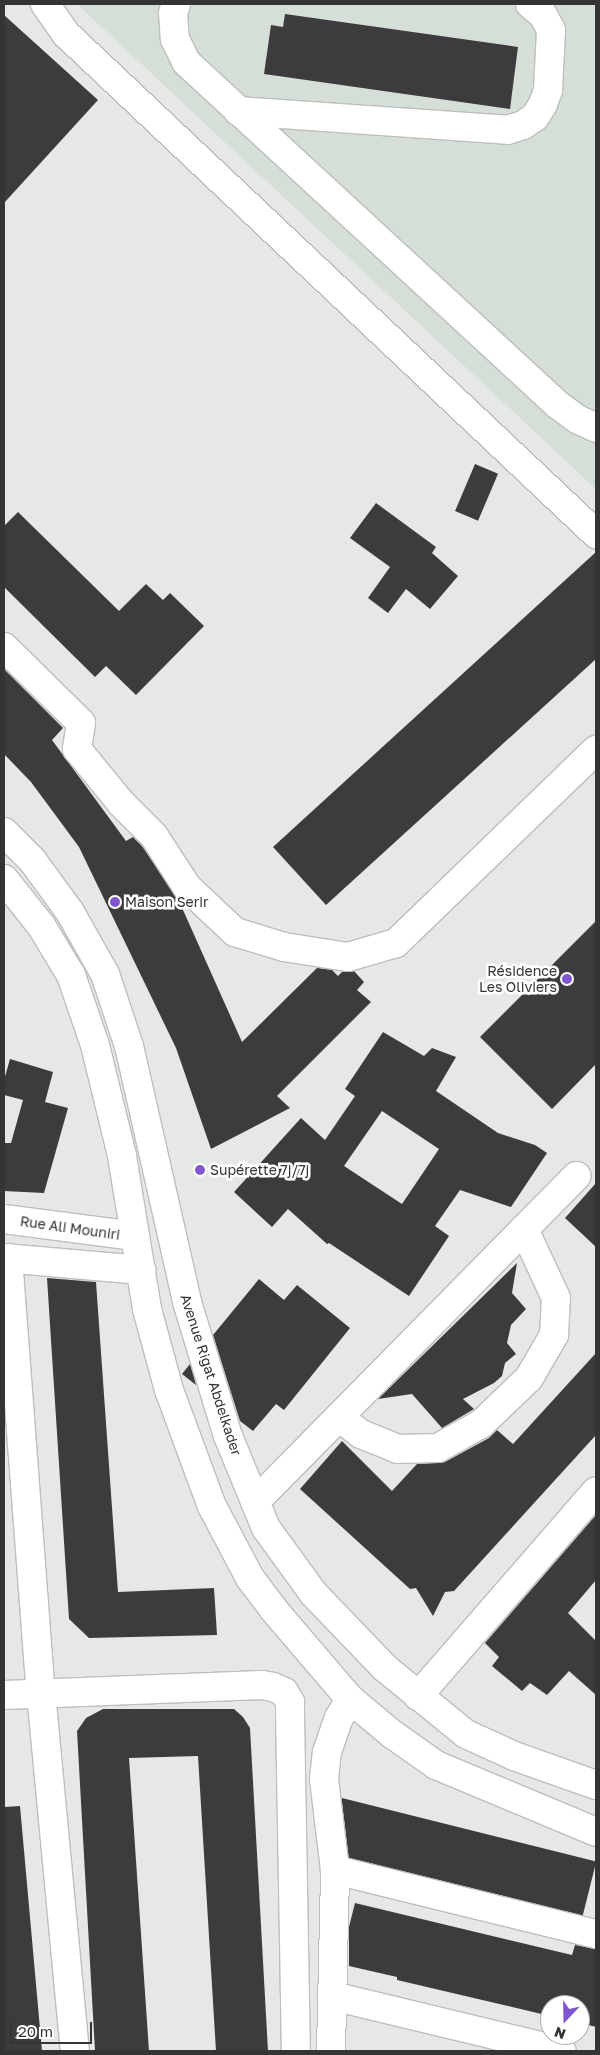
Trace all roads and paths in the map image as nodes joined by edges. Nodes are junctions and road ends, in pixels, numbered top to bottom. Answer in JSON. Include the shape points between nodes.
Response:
{"nodes":[{"id":1,"x":45,"y":4,"type":"edge"},
{"id":2,"x":176,"y":4,"type":"edge"},
{"id":3,"x":530,"y":4,"type":"edge"},
{"id":4,"x":238,"y":111,"type":"junction"},
{"id":5,"x":596,"y":428,"type":"edge"},
{"id":6,"x":596,"y":534,"type":"edge"},
{"id":7,"x":4,"y":647,"type":"edge"},
{"id":8,"x":596,"y":750,"type":"edge"},
{"id":9,"x":4,"y":832,"type":"edge"},
{"id":10,"x":4,"y":879,"type":"edge"},
{"id":11,"x":576,"y":1176,"type":"dead end"},
{"id":12,"x":4,"y":1219,"type":"edge"},
{"id":13,"x":524,"y":1229,"type":"junction"},
{"id":14,"x":135,"y":1236,"type":"junction"},
{"id":15,"x":6,"y":1258,"type":"edge"},
{"id":16,"x":141,"y":1270,"type":"junction"},
{"id":17,"x":339,"y":1417,"type":"junction"},
{"id":18,"x":596,"y":1491,"type":"edge"},
{"id":19,"x":255,"y":1502,"type":"junction"},
{"id":20,"x":41,"y":1693,"type":"junction"},
{"id":21,"x":4,"y":1695,"type":"edge"},
{"id":22,"x":418,"y":1696,"type":"junction"},
{"id":23,"x":350,"y":1698,"type":"junction"},
{"id":24,"x":596,"y":1784,"type":"edge"},
{"id":25,"x":596,"y":1832,"type":"edge"},
{"id":26,"x":335,"y":1870,"type":"junction"},
{"id":27,"x":596,"y":1934,"type":"edge"},
{"id":28,"x":332,"y":1996,"type":"junction"},
{"id":29,"x":75,"y":2051,"type":"edge"},
{"id":30,"x":296,"y":2051,"type":"edge"},
{"id":31,"x":331,"y":2051,"type":"edge"},
{"id":32,"x":561,"y":2051,"type":"edge"}],
"edges":[{"from":1,"to":6,"type":"street","via":[[66,34]]},
{"from":2,"to":4,"type":"street","via":[[173,13],[175,40],[186,62]]},
{"from":3,"to":4,"type":"street","via":[[543,15],[551,30],[548,90],[535,117],[523,125],[507,130]]},
{"from":4,"to":5,"type":"street","via":[[558,405]]},
{"from":7,"to":8,"type":"street","via":[[81,723],[77,749],[121,803],[154,836],[187,887],[235,932],[293,948],[348,957],[396,943]]},
{"from":9,"to":19,"type":"street","name":"Avenue Rigat Abdelkader","via":[[32,860],[70,912],[105,974],[129,1046],[186,1302],[228,1436]]},
{"from":10,"to":14,"type":"street","via":[[42,927],[71,975],[95,1045],[122,1156]]},
{"from":11,"to":13,"type":"street"},
{"from":12,"to":14,"type":"street","name":"Rue Ali Mouniri"},
{"from":13,"to":17,"type":"street"},
{"from":13,"to":17,"type":"street","via":[[556,1298],[554,1335],[529,1378],[481,1424],[438,1448],[398,1449],[361,1434]]},
{"from":14,"to":16,"type":"street"},
{"from":15,"to":16,"type":"street"},
{"from":15,"to":20,"type":"street"},
{"from":16,"to":23,"type":"street","via":[[147,1308],[169,1390],[212,1506],[250,1578]]},
{"from":17,"to":19,"type":"street"},
{"from":18,"to":22,"type":"street"},
{"from":19,"to":22,"type":"street","name":"Avenue Rigat Abdelkader","via":[[266,1528],[313,1593],[385,1668]]},
{"from":20,"to":21,"type":"street"},
{"from":20,"to":29,"type":"street"},
{"from":20,"to":30,"type":"street","via":[[262,1686],[284,1692],[290,1702]]},
{"from":22,"to":24,"type":"street","name":"Avenue Rigat Abdelkader","via":[[466,1734],[514,1756]]},
{"from":23,"to":25,"type":"street","via":[[392,1734],[436,1765]]},
{"from":23,"to":26,"type":"street","via":[[339,1718],[328,1752],[324,1780]]},
{"from":26,"to":27,"type":"street"},
{"from":26,"to":28,"type":"street"},
{"from":28,"to":31,"type":"street"},
{"from":28,"to":32,"type":"street"}]}
